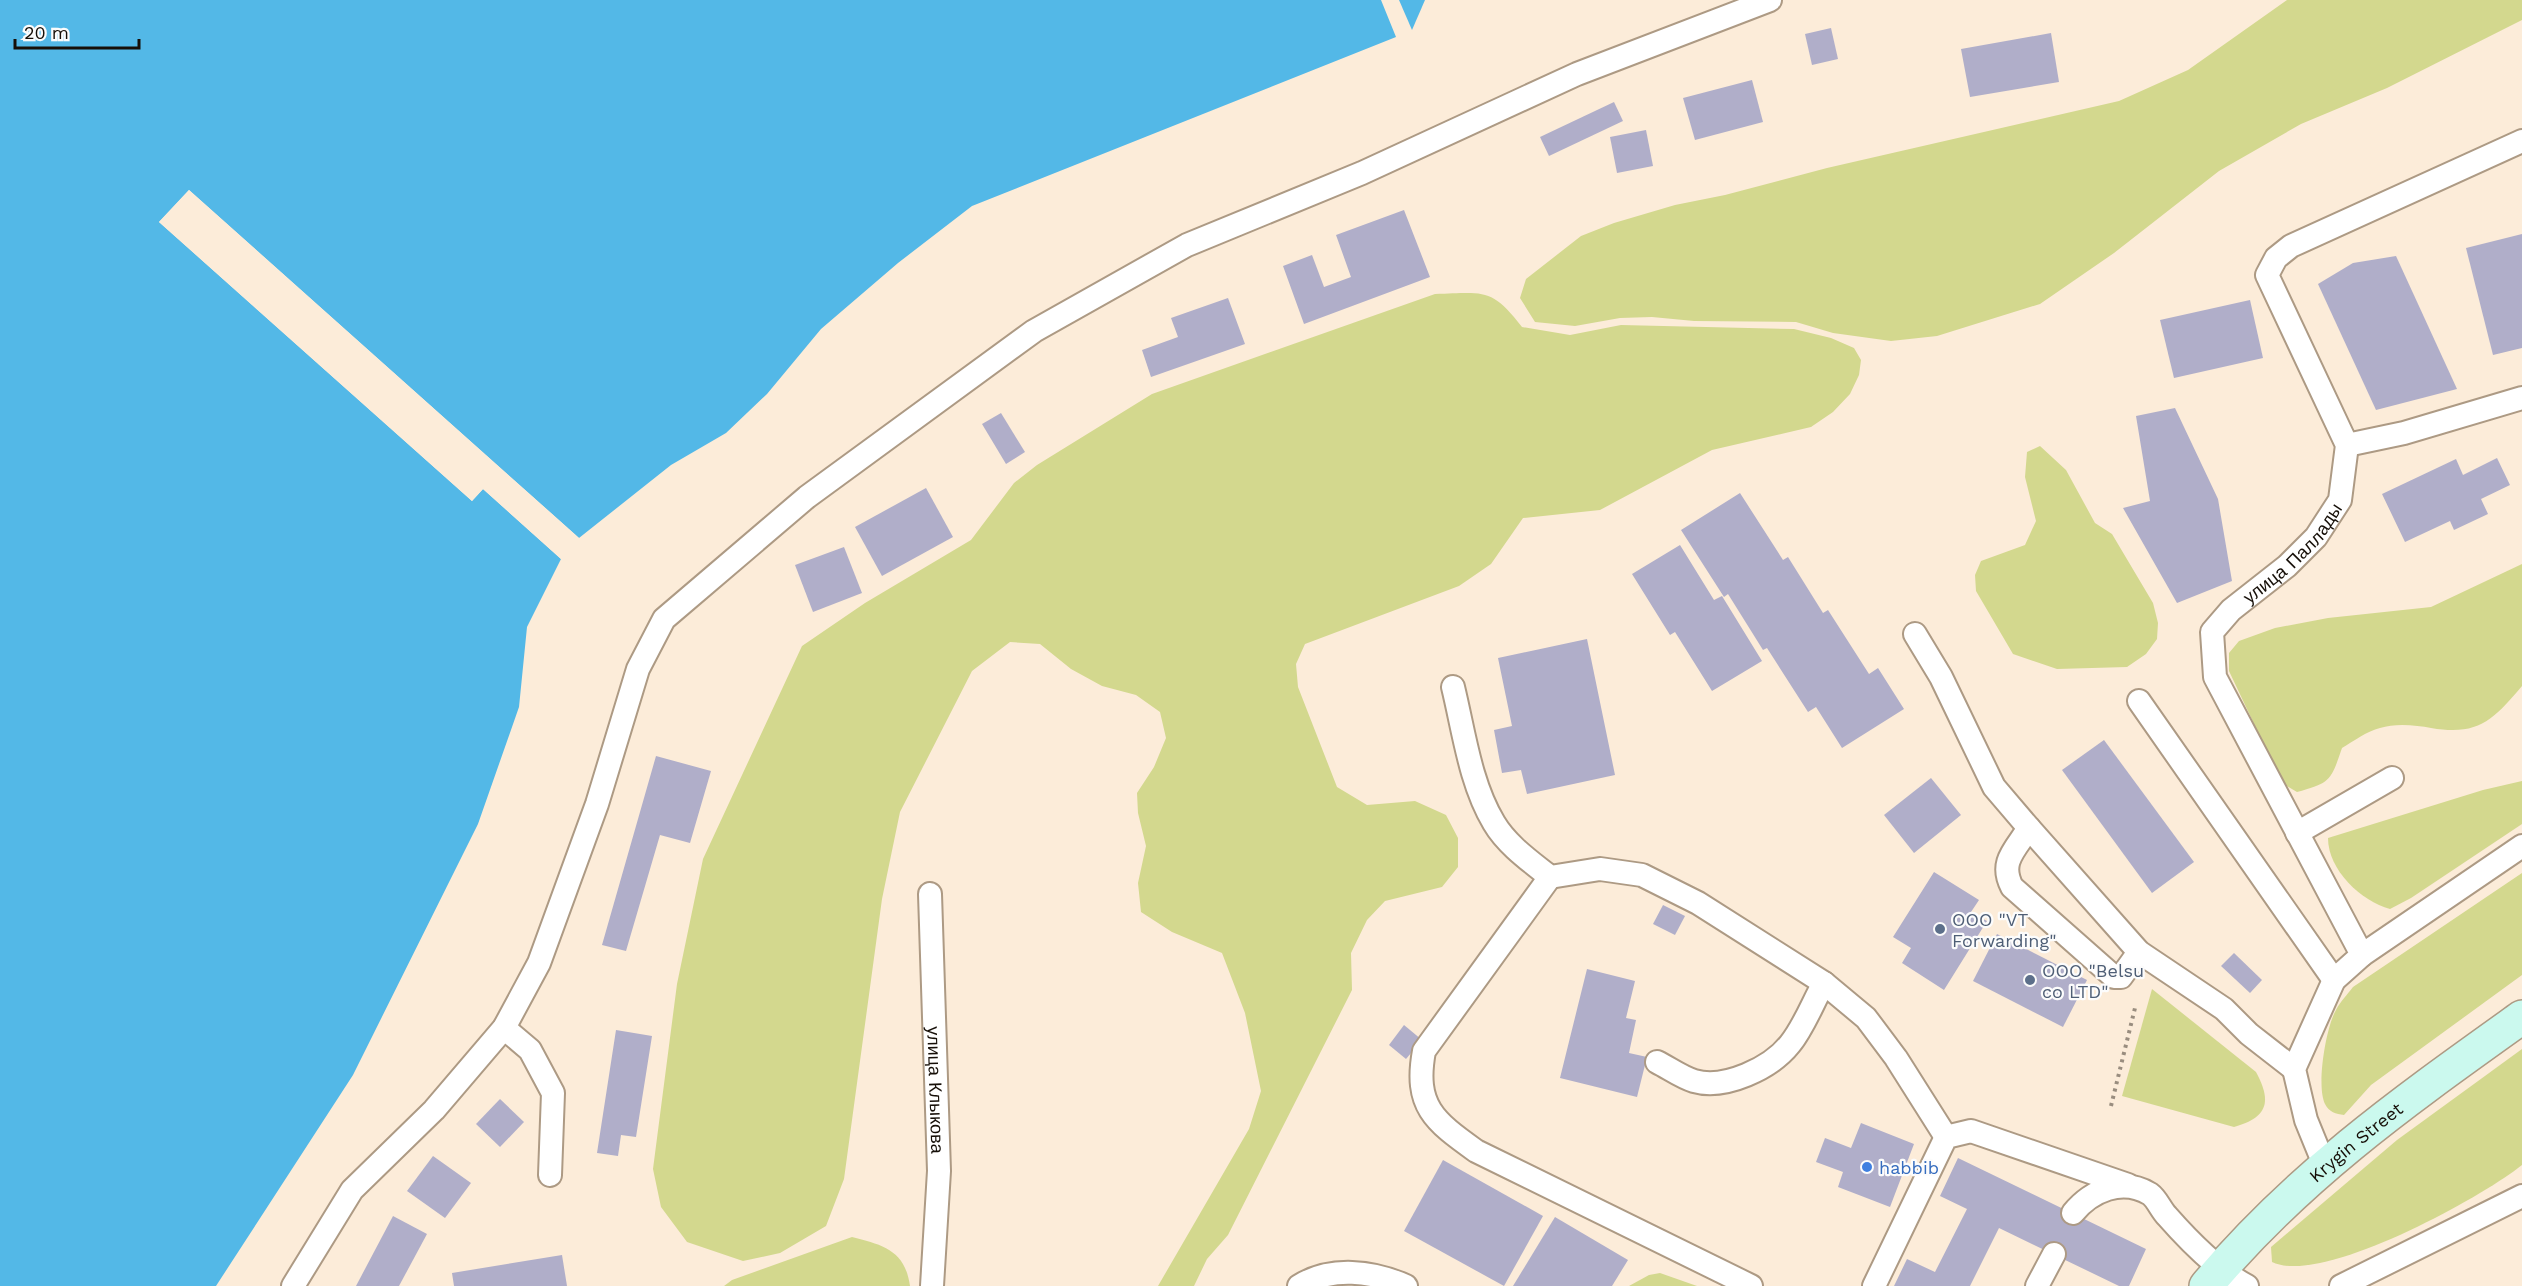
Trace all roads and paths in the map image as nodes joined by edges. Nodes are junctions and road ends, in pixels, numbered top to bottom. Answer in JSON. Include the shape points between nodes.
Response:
{"nodes":[{"id":1,"x":1770,"y":0,"type":"edge"},
{"id":2,"x":2522,"y":141,"type":"edge"},
{"id":3,"x":2522,"y":398,"type":"edge"},
{"id":4,"x":2347,"y":445,"type":"junction"},
{"id":5,"x":1915,"y":634,"type":"dead end"},
{"id":6,"x":1453,"y":687,"type":"dead end"},
{"id":7,"x":2139,"y":701,"type":"dead end"},
{"id":8,"x":2392,"y":778,"type":"dead end"},
{"id":9,"x":2029,"y":828,"type":"junction"},
{"id":10,"x":2297,"y":833,"type":"junction"},
{"id":11,"x":2522,"y":846,"type":"edge"},
{"id":12,"x":1550,"y":877,"type":"junction"},
{"id":13,"x":930,"y":894,"type":"dead end"},
{"id":14,"x":2139,"y":952,"type":"junction"},
{"id":15,"x":2362,"y":955,"type":"junction"},
{"id":16,"x":2334,"y":980,"type":"junction"},
{"id":17,"x":1824,"y":983,"type":"junction"},
{"id":18,"x":2135,"y":1007,"type":"dead end"},
{"id":19,"x":2522,"y":1017,"type":"edge"},
{"id":20,"x":504,"y":1028,"type":"junction"},
{"id":21,"x":1657,"y":1062,"type":"dead end"},
{"id":22,"x":2294,"y":1069,"type":"junction"},
{"id":23,"x":2111,"y":1106,"type":"dead end"},
{"id":24,"x":1946,"y":1137,"type":"junction"},
{"id":25,"x":2325,"y":1164,"type":"junction"},
{"id":26,"x":550,"y":1175,"type":"dead end"},
{"id":27,"x":2128,"y":1185,"type":"junction"},
{"id":28,"x":2520,"y":1202,"type":"edge"},
{"id":29,"x":2073,"y":1213,"type":"dead end"},
{"id":30,"x":2054,"y":1254,"type":"dead end"},
{"id":31,"x":2225,"y":1280,"type":"edge"},
{"id":32,"x":293,"y":1286,"type":"edge"},
{"id":33,"x":932,"y":1286,"type":"edge"},
{"id":34,"x":1299,"y":1286,"type":"edge"},
{"id":35,"x":1406,"y":1286,"type":"edge"},
{"id":36,"x":1751,"y":1286,"type":"edge"},
{"id":37,"x":1874,"y":1286,"type":"edge"},
{"id":38,"x":2037,"y":1286,"type":"edge"},
{"id":39,"x":2341,"y":1286,"type":"edge"}],
"edges":[{"from":1,"to":20,"type":"lane","via":[[1577,74],[1362,173],[1187,245],[1034,331],[807,497],[664,619],[638,669],[597,804],[539,963]]},
{"from":2,"to":4,"type":"lane","via":[[2291,246],[2276,258],[2267,275]]},
{"from":3,"to":4,"type":"lane","via":[[2404,433]]},
{"from":4,"to":10,"type":"lane","name":"улица Паллады","via":[[2340,500],[2316,537],[2287,566],[2231,610],[2212,632],[2215,677]]},
{"from":5,"to":9,"type":"lane","via":[[1941,677],[1994,787]]},
{"from":6,"to":12,"type":"lane","via":[[1480,795],[1495,824],[1514,847]]},
{"from":7,"to":16,"type":"lane"},
{"from":8,"to":10,"type":"lane"},
{"from":9,"to":14,"type":"lane"},
{"from":9,"to":14,"type":"lane","via":[[2005,866],[2012,887],[2114,977],[2121,977]]},
{"from":10,"to":15,"type":"lane","name":"улица Паллады"},
{"from":11,"to":15,"type":"lane"},
{"from":12,"to":17,"type":"lane","via":[[1600,869],[1642,875],[1698,903]]},
{"from":12,"to":36,"type":"lane","via":[[1425,1051],[1422,1095],[1441,1126],[1476,1151]]},
{"from":13,"to":33,"type":"lane","name":"улица Клыкова","via":[[939,1171]]},
{"from":14,"to":22,"type":"lane","via":[[2224,1009]]},
{"from":15,"to":16,"type":"lane"},
{"from":16,"to":22,"type":"lane"},
{"from":17,"to":21,"type":"lane","via":[[1791,1043],[1768,1063],[1744,1075],[1716,1083],[1695,1081]]},
{"from":17,"to":24,"type":"lane","via":[[1866,1018]]},
{"from":18,"to":23,"type":"path"},
{"from":19,"to":25,"type":"main road","name":"Krygin Street"},
{"from":20,"to":26,"type":"lane","via":[[530,1050],[553,1093]]},
{"from":20,"to":32,"type":"lane","via":[[434,1110],[351,1190]]},
{"from":22,"to":25,"type":"lane","via":[[2306,1120]]},
{"from":24,"to":27,"type":"lane","via":[[1971,1131]]},
{"from":24,"to":37,"type":"lane"},
{"from":25,"to":31,"type":"main road","name":"Krygin Street"},
{"from":27,"to":29,"type":"lane","via":[[2094,1192]]},
{"from":27,"to":31,"type":"lane","via":[[2151,1195]]},
{"from":28,"to":39,"type":"lane"},
{"from":30,"to":38,"type":"lane"},
{"from":34,"to":35,"type":"lane","via":[[1347,1272],[1370,1274]]}]}
